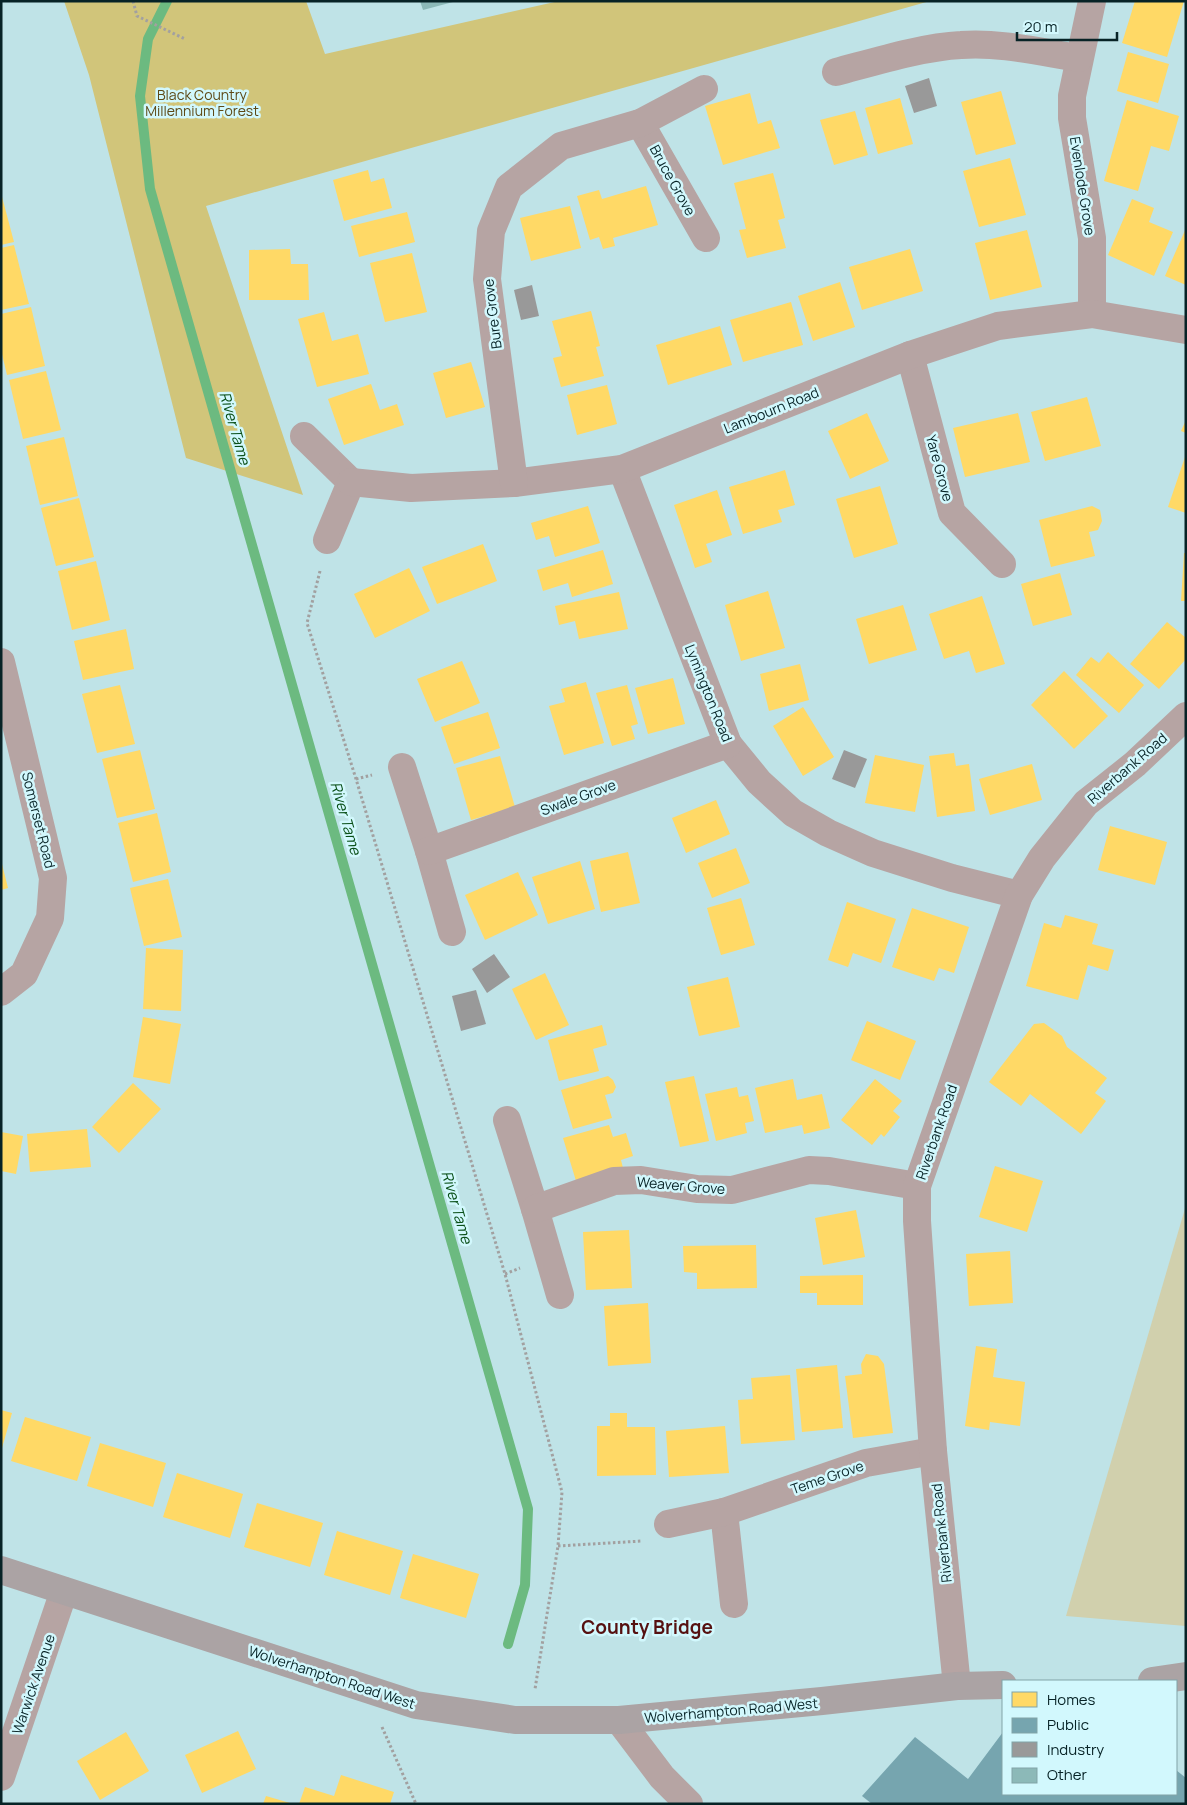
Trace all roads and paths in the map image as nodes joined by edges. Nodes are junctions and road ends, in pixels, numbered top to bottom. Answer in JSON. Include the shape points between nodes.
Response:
{"nodes":[{"id":1,"x":133,"y":1,"type":"edge"},
{"id":2,"x":1092,"y":1,"type":"edge"},
{"id":3,"x":185,"y":39,"type":"dead end"},
{"id":4,"x":1079,"y":58,"type":"junction"},
{"id":5,"x":836,"y":72,"type":"dead end"},
{"id":6,"x":704,"y":89,"type":"dead end"},
{"id":7,"x":640,"y":123,"type":"junction"},
{"id":8,"x":706,"y":238,"type":"dead end"},
{"id":9,"x":1092,"y":314,"type":"junction"},
{"id":10,"x":1186,"y":330,"type":"edge"},
{"id":11,"x":910,"y":355,"type":"junction"},
{"id":12,"x":304,"y":436,"type":"dead end"},
{"id":13,"x":622,"y":469,"type":"junction"},
{"id":14,"x":351,"y":482,"type":"junction"},
{"id":15,"x":514,"y":483,"type":"junction"},
{"id":16,"x":327,"y":540,"type":"joint"},
{"id":17,"x":1002,"y":564,"type":"dead end"},
{"id":18,"x":1,"y":662,"type":"edge"},
{"id":19,"x":1186,"y":716,"type":"edge"},
{"id":20,"x":728,"y":744,"type":"junction"},
{"id":21,"x":402,"y":767,"type":"dead end"},
{"id":22,"x":429,"y":851,"type":"junction"},
{"id":23,"x":1019,"y":895,"type":"junction"},
{"id":24,"x":452,"y":932,"type":"dead end"},
{"id":25,"x":1,"y":992,"type":"edge"},
{"id":26,"x":506,"y":1120,"type":"dead end"},
{"id":27,"x":917,"y":1186,"type":"junction"},
{"id":28,"x":535,"y":1209,"type":"junction"},
{"id":29,"x":560,"y":1295,"type":"dead end"},
{"id":30,"x":933,"y":1451,"type":"junction"},
{"id":31,"x":724,"y":1512,"type":"junction"},
{"id":32,"x":668,"y":1524,"type":"joint"},
{"id":33,"x":558,"y":1546,"type":"junction"},
{"id":34,"x":1,"y":1570,"type":"edge"},
{"id":35,"x":64,"y":1591,"type":"junction"},
{"id":36,"x":734,"y":1604,"type":"dead end"},
{"id":37,"x":1186,"y":1676,"type":"edge"},
{"id":38,"x":1159,"y":1680,"type":"edge"},
{"id":39,"x":1002,"y":1685,"type":"edge"},
{"id":40,"x":956,"y":1686,"type":"junction"},
{"id":41,"x":366,"y":1689,"type":"junction"},
{"id":42,"x":530,"y":1720,"type":"junction"},
{"id":43,"x":619,"y":1720,"type":"junction"},
{"id":44,"x":1,"y":1777,"type":"edge"},
{"id":45,"x":416,"y":1804,"type":"edge"},
{"id":46,"x":689,"y":1804,"type":"edge"}],
"edges":[{"from":1,"to":3,"type":"path","via":[[137,16]]},
{"from":2,"to":4,"type":"street","name":"Evenlode Grove"},
{"from":4,"to":5,"type":"street","via":[[990,44],[959,44]]},
{"from":4,"to":9,"type":"street","name":"Evenlode Grove","via":[[1072,96],[1072,118],[1092,238]]},
{"from":6,"to":7,"type":"street","name":"Bure Grove"},
{"from":7,"to":8,"type":"street","name":"Bruce Grove"},
{"from":7,"to":15,"type":"street","name":"Bure Grove","via":[[561,146],[509,187],[492,231],[487,279]]},
{"from":9,"to":10,"type":"street","name":"Lambourn Road"},
{"from":9,"to":11,"type":"street","name":"Lambourn Road","via":[[998,326]]},
{"from":11,"to":13,"type":"street","name":"Lambourn Road"},
{"from":11,"to":17,"type":"street","name":"Yare Grove","via":[[952,513]]},
{"from":12,"to":14,"type":"street"},
{"from":13,"to":15,"type":"street","name":"Lambourn Road"},
{"from":13,"to":20,"type":"street","name":"Lymington Road"},
{"from":14,"to":15,"type":"street","name":"Lambourn Road","via":[[410,488]]},
{"from":14,"to":16,"type":"street"},
{"from":16,"to":33,"type":"path","via":[[307,623],[505,1274],[562,1492]]},
{"from":18,"to":25,"type":"street","name":"Somerset Road","via":[[53,878],[50,918],[24,974]]},
{"from":19,"to":23,"type":"street","name":"Riverbank Road","via":[[1086,804],[1042,858]]},
{"from":20,"to":22,"type":"street","name":"Swale Grove"},
{"from":20,"to":23,"type":"street","name":"Lymington Road","via":[[759,782],[793,812],[828,833],[873,854]]},
{"from":21,"to":22,"type":"street"},
{"from":22,"to":24,"type":"street"},
{"from":23,"to":27,"type":"street","name":"Riverbank Road"},
{"from":26,"to":28,"type":"street"},
{"from":27,"to":28,"type":"street","name":"Weaver Grove","via":[[809,1170],[732,1190],[698,1189],[642,1180],[614,1181]]},
{"from":27,"to":30,"type":"street","name":"Riverbank Road"},
{"from":28,"to":29,"type":"street"},
{"from":30,"to":31,"type":"street","name":"Teme Grove","via":[[866,1463]]},
{"from":30,"to":40,"type":"street","name":"Riverbank Road"},
{"from":31,"to":32,"type":"street","name":"Teme Grove"},
{"from":31,"to":36,"type":"street"},
{"from":32,"to":33,"type":"path","via":[[661,1539]]},
{"from":33,"to":42,"type":"path"},
{"from":34,"to":35,"type":"main road","name":"Wolverhampton Road West"},
{"from":35,"to":41,"type":"main road","name":"Wolverhampton Road West"},
{"from":35,"to":44,"type":"street","name":"Warwick Avenue"},
{"from":37,"to":38,"type":"main road"},
{"from":39,"to":40,"type":"main road","name":"Wolverhampton Road West"},
{"from":40,"to":43,"type":"main road","name":"Wolverhampton Road West"},
{"from":41,"to":42,"type":"main road","name":"Wolverhampton Road West","via":[[416,1705]]},
{"from":41,"to":45,"type":"path"},
{"from":42,"to":43,"type":"main road","name":"Wolverhampton Road West"},
{"from":43,"to":46,"type":"street","via":[[662,1777]]}]}
